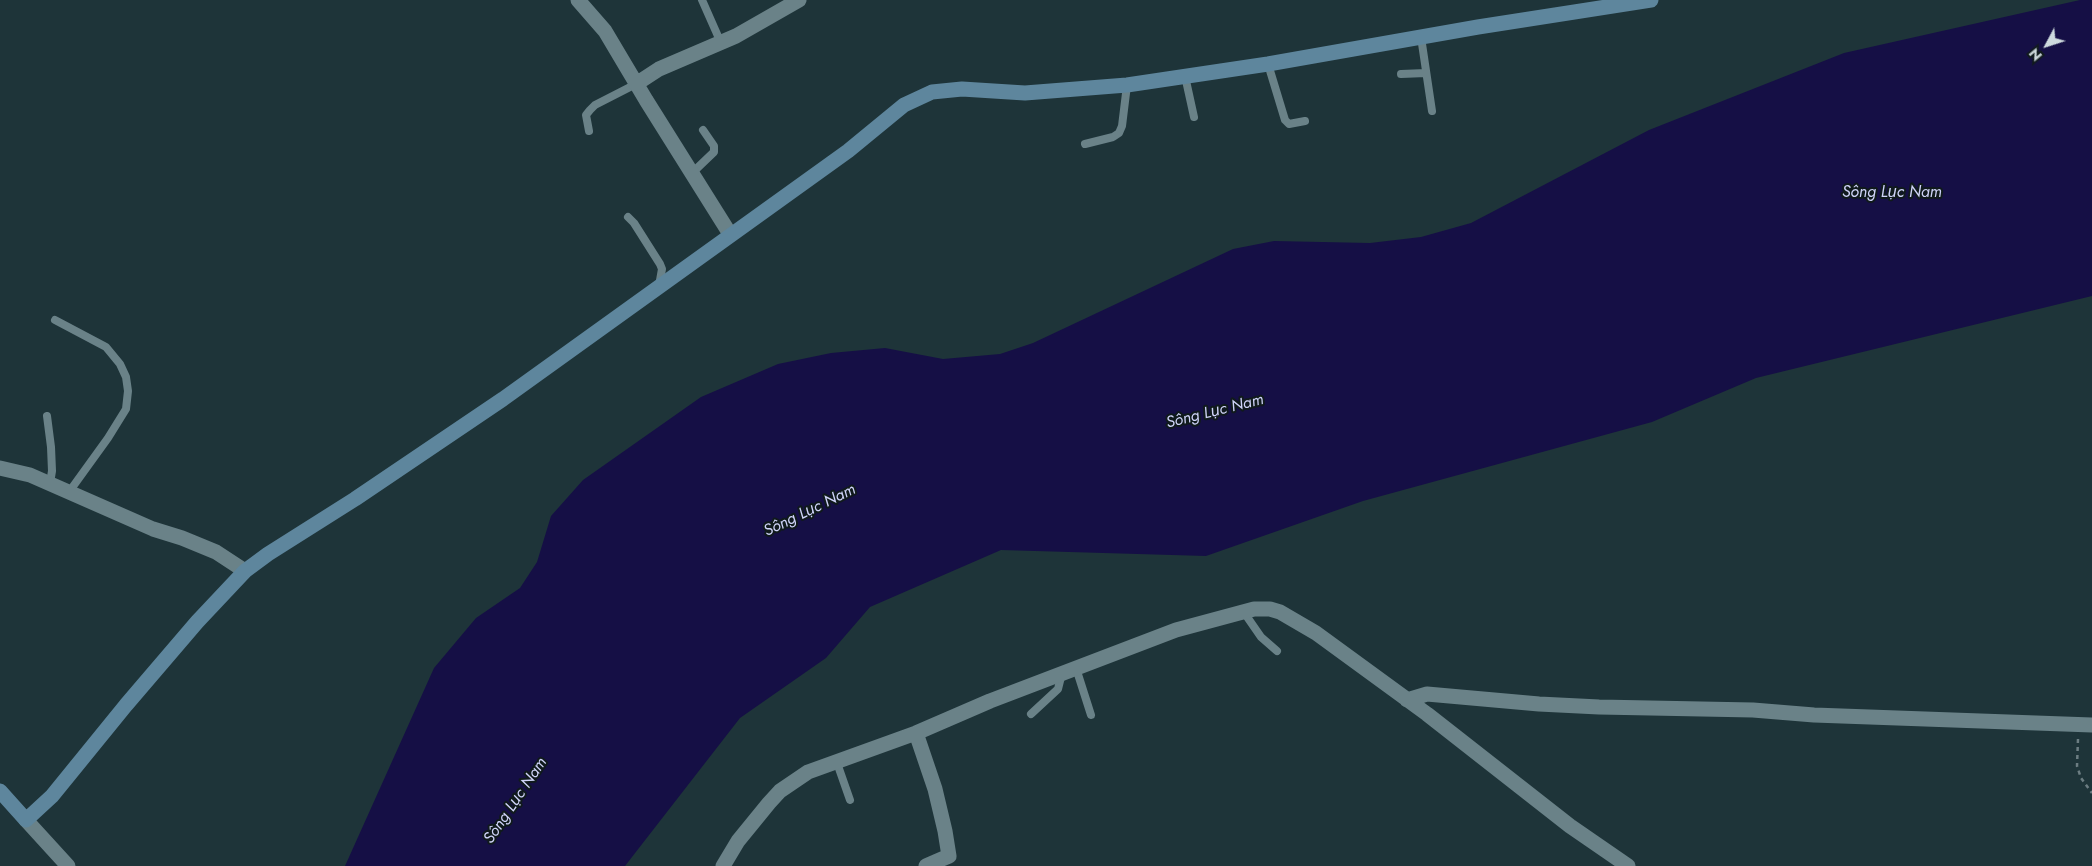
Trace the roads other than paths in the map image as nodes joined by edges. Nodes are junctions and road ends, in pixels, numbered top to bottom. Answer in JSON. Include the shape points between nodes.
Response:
{"nodes":[{"id":1,"x":578,"y":0,"type":"edge"},
{"id":2,"x":702,"y":0,"type":"edge"},
{"id":3,"x":799,"y":0,"type":"edge"},
{"id":4,"x":1651,"y":0,"type":"edge"},
{"id":5,"x":783,"y":4,"type":"edge"},
{"id":6,"x":1421,"y":37,"type":"junction"},
{"id":7,"x":721,"y":43,"type":"junction"},
{"id":8,"x":1268,"y":64,"type":"junction"},
{"id":9,"x":1426,"y":73,"type":"junction"},
{"id":10,"x":1401,"y":74,"type":"dead end"},
{"id":11,"x":1185,"y":76,"type":"junction"},
{"id":12,"x":636,"y":84,"type":"junction"},
{"id":13,"x":1127,"y":85,"type":"junction"},
{"id":14,"x":1432,"y":111,"type":"dead end"},
{"id":15,"x":1194,"y":117,"type":"dead end"},
{"id":16,"x":1305,"y":121,"type":"dead end"},
{"id":17,"x":703,"y":130,"type":"dead end"},
{"id":18,"x":589,"y":131,"type":"dead end"},
{"id":19,"x":1085,"y":144,"type":"dead end"},
{"id":20,"x":691,"y":174,"type":"junction"},
{"id":21,"x":628,"y":217,"type":"dead end"},
{"id":22,"x":730,"y":234,"type":"junction"},
{"id":23,"x":659,"y":286,"type":"junction"},
{"id":24,"x":56,"y":320,"type":"dead end"},
{"id":25,"x":47,"y":416,"type":"dead end"},
{"id":26,"x":0,"y":468,"type":"edge"},
{"id":27,"x":50,"y":484,"type":"junction"},
{"id":28,"x":69,"y":492,"type":"junction"},
{"id":29,"x":245,"y":571,"type":"junction"},
{"id":30,"x":1243,"y":611,"type":"junction"},
{"id":31,"x":1277,"y":651,"type":"dead end"},
{"id":32,"x":1069,"y":671,"type":"junction"},
{"id":33,"x":1408,"y":700,"type":"junction"},
{"id":34,"x":1031,"y":714,"type":"dead end"},
{"id":35,"x":1091,"y":715,"type":"dead end"},
{"id":36,"x":2085,"y":725,"type":"edge"},
{"id":37,"x":916,"y":733,"type":"junction"},
{"id":38,"x":836,"y":760,"type":"junction"},
{"id":39,"x":0,"y":792,"type":"edge"},
{"id":40,"x":850,"y":800,"type":"dead end"},
{"id":41,"x":26,"y":820,"type":"junction"},
{"id":42,"x":942,"y":863,"type":"edge"},
{"id":43,"x":68,"y":866,"type":"edge"},
{"id":44,"x":723,"y":866,"type":"edge"},
{"id":45,"x":1628,"y":866,"type":"edge"}],
"edges":[{"from":1,"to":12,"type":"street","via":[[605,31]]},
{"from":2,"to":7,"type":"lane"},
{"from":3,"to":5,"type":"street"},
{"from":4,"to":6,"type":"street"},
{"from":5,"to":7,"type":"street"},
{"from":6,"to":8,"type":"street"},
{"from":6,"to":9,"type":"lane"},
{"from":7,"to":12,"type":"street","via":[[659,70]]},
{"from":8,"to":11,"type":"street"},
{"from":8,"to":16,"type":"lane","via":[[1285,120],[1289,124]]},
{"from":9,"to":10,"type":"lane"},
{"from":9,"to":14,"type":"lane"},
{"from":11,"to":13,"type":"street"},
{"from":11,"to":15,"type":"lane"},
{"from":12,"to":18,"type":"lane","via":[[590,110],[586,115]]},
{"from":12,"to":20,"type":"street"},
{"from":13,"to":19,"type":"lane","via":[[1119,133]]},
{"from":13,"to":22,"type":"street","via":[[1025,93],[962,88],[932,92],[904,105],[848,151]]},
{"from":17,"to":20,"type":"lane","via":[[714,146],[714,152]]},
{"from":20,"to":22,"type":"street"},
{"from":21,"to":23,"type":"lane","via":[[660,264]]},
{"from":22,"to":23,"type":"street"},
{"from":23,"to":29,"type":"street","via":[[494,404]]},
{"from":24,"to":28,"type":"lane","via":[[106,347],[120,364],[128,391],[126,409]]},
{"from":25,"to":27,"type":"lane","via":[[51,448]]},
{"from":26,"to":27,"type":"street"},
{"from":27,"to":28,"type":"street"},
{"from":28,"to":29,"type":"street","via":[[216,552]]},
{"from":29,"to":41,"type":"street","via":[[197,622],[52,796]]},
{"from":30,"to":31,"type":"lane"},
{"from":30,"to":32,"type":"street","via":[[1176,630]]},
{"from":30,"to":33,"type":"street","via":[[1270,609],[1280,612],[1316,633]]},
{"from":32,"to":34,"type":"lane","via":[[1058,689]]},
{"from":32,"to":35,"type":"lane"},
{"from":32,"to":37,"type":"street"},
{"from":33,"to":36,"type":"street","via":[[1426,694],[1599,707],[1753,710]]},
{"from":33,"to":45,"type":"street","via":[[1570,826]]},
{"from":37,"to":38,"type":"street"},
{"from":37,"to":42,"type":"street","via":[[945,831]]},
{"from":38,"to":40,"type":"lane"},
{"from":38,"to":44,"type":"street","via":[[808,772],[780,791],[738,841]]},
{"from":39,"to":41,"type":"street"},
{"from":41,"to":43,"type":"street"}]}
